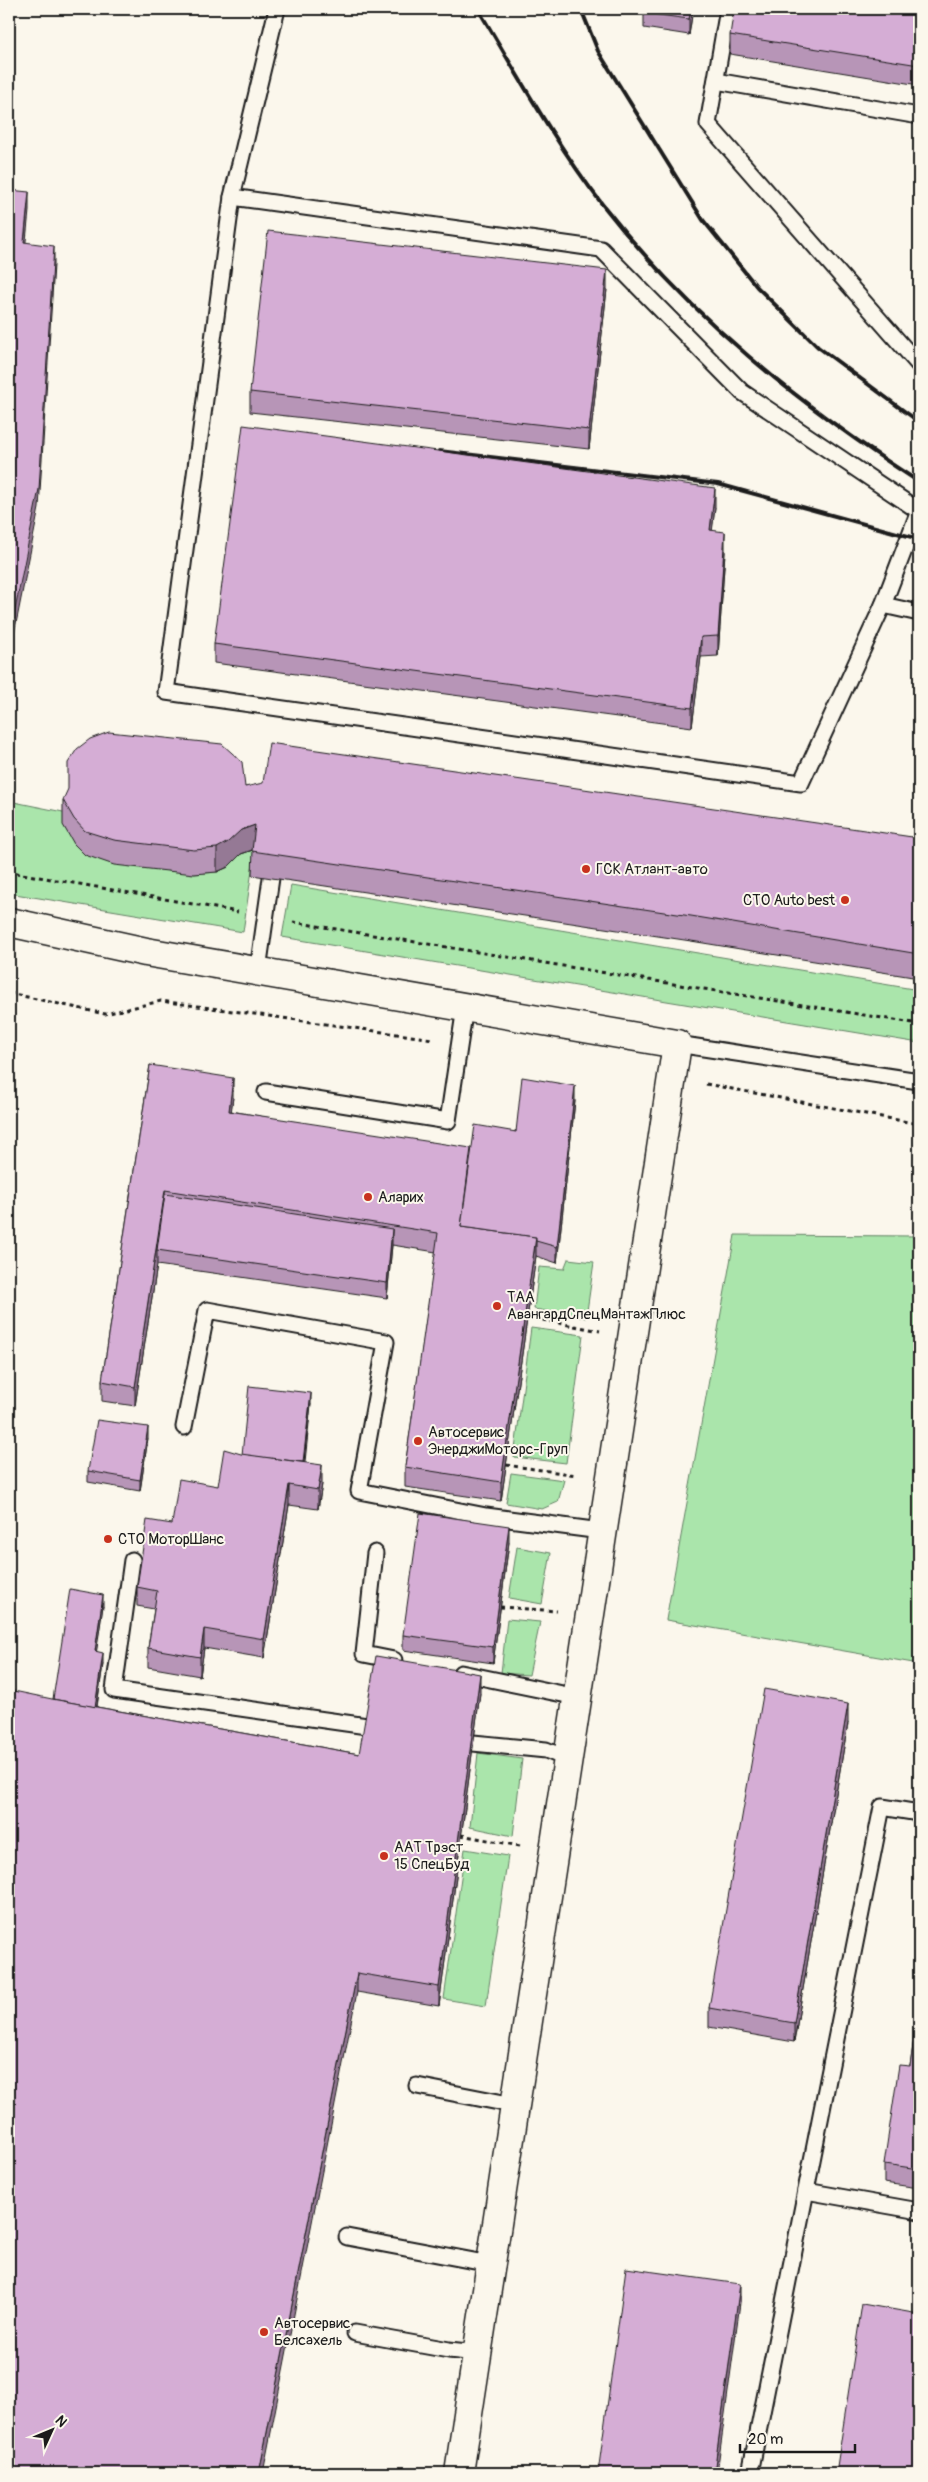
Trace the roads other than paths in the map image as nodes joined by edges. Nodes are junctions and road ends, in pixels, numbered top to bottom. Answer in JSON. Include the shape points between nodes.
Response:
{"nodes":[{"id":1,"x":277,"y":9,"type":"edge"},
{"id":2,"x":728,"y":9,"type":"edge"},
{"id":3,"x":716,"y":81,"type":"junction"},
{"id":4,"x":919,"y":116,"type":"edge"},
{"id":5,"x":232,"y":197,"type":"junction"},
{"id":6,"x":919,"y":365,"type":"edge"},
{"id":7,"x":919,"y":511,"type":"edge"},
{"id":8,"x":883,"y":605,"type":"junction"},
{"id":9,"x":919,"y":613,"type":"edge"},
{"id":10,"x":270,"y":878,"type":"edge"},
{"id":11,"x":9,"y":922,"type":"edge"},
{"id":12,"x":258,"y":970,"type":"junction"},
{"id":13,"x":465,"y":1007,"type":"junction"},
{"id":14,"x":677,"y":1044,"type":"junction"},
{"id":15,"x":919,"y":1081,"type":"edge"},
{"id":16,"x":266,"y":1092,"type":"dead end"},
{"id":17,"x":184,"y":1427,"type":"dead end"},
{"id":18,"x":601,"y":1531,"type":"junction"},
{"id":19,"x":375,"y":1553,"type":"dead end"},
{"id":20,"x":132,"y":1560,"type":"dead end"},
{"id":21,"x":413,"y":1664,"type":"edge"},
{"id":22,"x":442,"y":1669,"type":"edge"},
{"id":23,"x":577,"y":1697,"type":"junction"},
{"id":24,"x":367,"y":1726,"type":"edge"},
{"id":25,"x":473,"y":1743,"type":"edge"},
{"id":26,"x":568,"y":1759,"type":"junction"},
{"id":27,"x":919,"y":1813,"type":"edge"},
{"id":28,"x":417,"y":2086,"type":"dead end"},
{"id":29,"x":514,"y":2105,"type":"junction"},
{"id":30,"x":806,"y":2191,"type":"junction"},
{"id":31,"x":919,"y":2211,"type":"edge"},
{"id":32,"x":347,"y":2237,"type":"dead end"},
{"id":33,"x":490,"y":2264,"type":"junction"},
{"id":34,"x":355,"y":2333,"type":"dead end"},
{"id":35,"x":477,"y":2352,"type":"junction"},
{"id":36,"x":459,"y":2473,"type":"edge"},
{"id":37,"x":750,"y":2473,"type":"edge"}],
"edges":[{"from":1,"to":5,"type":"lane"},
{"from":2,"to":3,"type":"lane"},
{"from":3,"to":4,"type":"lane"},
{"from":3,"to":6,"type":"lane","via":[[708,124]]},
{"from":5,"to":7,"type":"lane","via":[[601,249],[742,392]]},
{"from":5,"to":8,"type":"lane","via":[[166,692],[801,783]]},
{"from":7,"to":8,"type":"lane"},
{"from":8,"to":9,"type":"lane"},
{"from":10,"to":12,"type":"lane"},
{"from":11,"to":12,"type":"street","via":[[146,952]]},
{"from":12,"to":13,"type":"street"},
{"from":13,"to":14,"type":"street"},
{"from":13,"to":16,"type":"lane","via":[[448,1121]]},
{"from":14,"to":15,"type":"lane"},
{"from":14,"to":18,"type":"street"},
{"from":17,"to":18,"type":"lane","via":[[207,1310],[386,1342],[359,1490],[486,1516]]},
{"from":18,"to":23,"type":"street"},
{"from":19,"to":21,"type":"lane","via":[[364,1654]]},
{"from":20,"to":24,"type":"lane","via":[[114,1690]]},
{"from":22,"to":23,"type":"lane"},
{"from":23,"to":26,"type":"street"},
{"from":25,"to":26,"type":"lane","via":[[546,1750]]},
{"from":26,"to":29,"type":"street"},
{"from":27,"to":30,"type":"lane","via":[[882,1807]]},
{"from":28,"to":29,"type":"lane"},
{"from":29,"to":33,"type":"street"},
{"from":30,"to":31,"type":"lane"},
{"from":30,"to":37,"type":"lane"},
{"from":32,"to":33,"type":"lane"},
{"from":33,"to":35,"type":"street"},
{"from":34,"to":35,"type":"lane"},
{"from":35,"to":36,"type":"street"}]}
